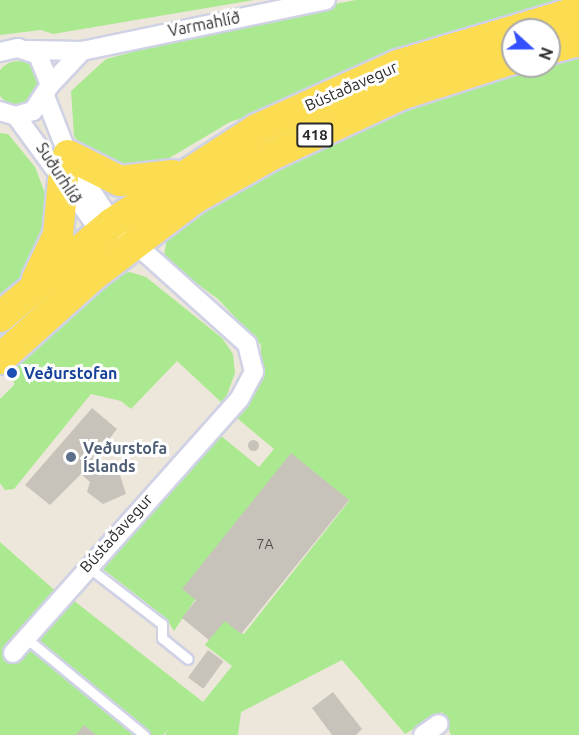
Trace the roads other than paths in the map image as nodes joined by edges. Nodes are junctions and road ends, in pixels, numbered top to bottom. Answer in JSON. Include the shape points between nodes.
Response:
{"nodes":[{"id":1,"x":326,"y":0,"type":"edge"},
{"id":2,"x":579,"y":10,"type":"edge"},
{"id":3,"x":579,"y":41,"type":"edge"},
{"id":4,"x":561,"y":46,"type":"edge"},
{"id":5,"x":28,"y":50,"type":"junction"},
{"id":6,"x":82,"y":51,"type":"junction"},
{"id":7,"x":0,"y":52,"type":"edge"},
{"id":8,"x":501,"y":63,"type":"edge"},
{"id":9,"x":48,"y":92,"type":"junction"},
{"id":10,"x":5,"y":113,"type":"edge"},
{"id":11,"x":66,"y":167,"type":"junction"},
{"id":12,"x":190,"y":169,"type":"junction"},
{"id":13,"x":106,"y":228,"type":"junction"},
{"id":14,"x":134,"y":252,"type":"junction"},
{"id":15,"x":21,"y":297,"type":"junction"},
{"id":16,"x":0,"y":317,"type":"edge"},
{"id":17,"x":0,"y":359,"type":"edge"},
{"id":18,"x":86,"y":565,"type":"junction"},
{"id":19,"x":26,"y":638,"type":"junction"},
{"id":20,"x":13,"y":653,"type":"dead end"},
{"id":21,"x":188,"y":659,"type":"dead end"},
{"id":22,"x":439,"y":724,"type":"dead end"},
{"id":23,"x":144,"y":735,"type":"edge"},
{"id":24,"x":423,"y":735,"type":"edge"}],
"edges":[{"from":1,"to":6,"type":"street","name":"Varmahlíð"},
{"from":2,"to":12,"type":"main road","name":"Bústaðavegur","number":"418","via":[[398,65],[257,129]]},
{"from":3,"to":4,"type":"main road"},
{"from":5,"to":6,"type":"street","name":"Varmahlíð"},
{"from":5,"to":7,"type":"street","name":"Varmahlíð"},
{"from":5,"to":9,"type":"street","name":"Suðurhlíð","via":[[45,63]]},
{"from":6,"to":9,"type":"street"},
{"from":8,"to":14,"type":"main road","name":"Bústaðavegur","number":"418","via":[[401,95],[270,156],[194,199]]},
{"from":9,"to":10,"type":"street","via":[[33,111]]},
{"from":9,"to":11,"type":"street","name":"Suðurhlíð"},
{"from":10,"to":11,"type":"street","name":"Suðurhlíð"},
{"from":11,"to":12,"type":"main road","via":[[120,181],[151,182]]},
{"from":11,"to":13,"type":"street","name":"Suðurhlíð"},
{"from":11,"to":13,"type":"street","name":"Suðurhlíð"},
{"from":11,"to":15,"type":"main road","via":[[53,252]]},
{"from":12,"to":13,"type":"main road","name":"Bústaðavegur","number":"418"},
{"from":13,"to":14,"type":"street","name":"Bústaðavegur"},
{"from":13,"to":15,"type":"main road","name":"Bústaðavegur","number":"418"},
{"from":14,"to":17,"type":"main road","name":"Bústaðavegur","number":"418"},
{"from":14,"to":18,"type":"street","name":"Bústaðavegur","via":[[247,344],[254,372],[240,398]]},
{"from":15,"to":16,"type":"main road","name":"Bústaðavegur","number":"418"},
{"from":18,"to":19,"type":"street","name":"Bústaðavegur"},
{"from":18,"to":21,"type":"lane","via":[[162,624],[162,638]]},
{"from":19,"to":20,"type":"street","name":"Bústaðavegur"},
{"from":19,"to":23,"type":"lane"},
{"from":22,"to":24,"type":"street"}]}
